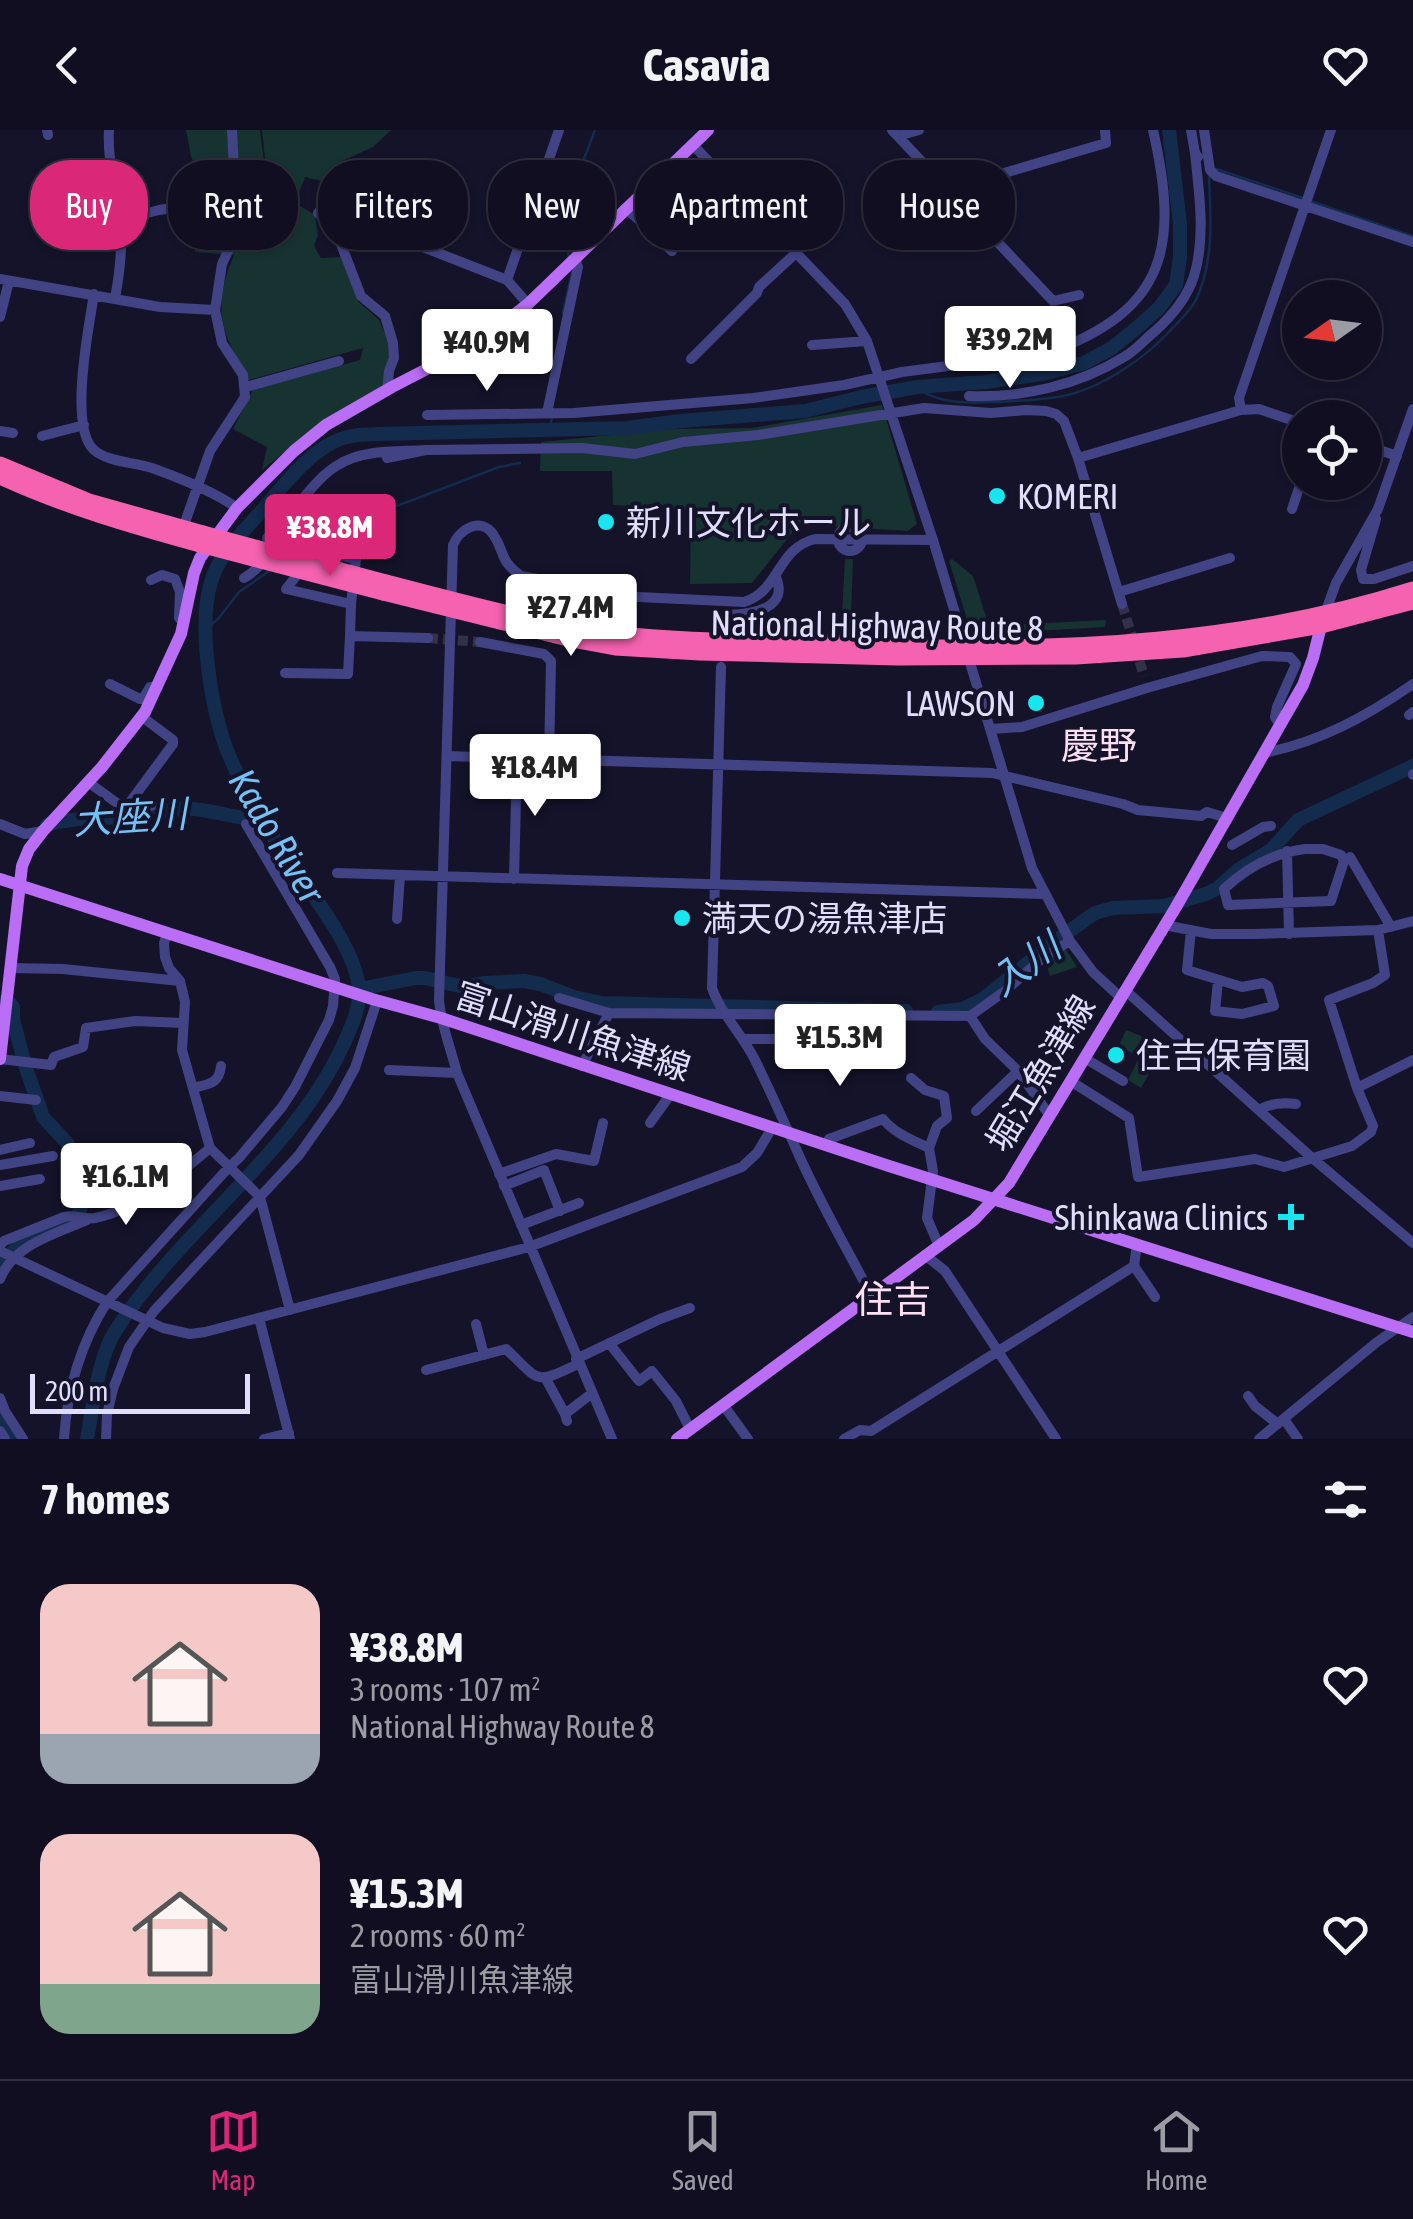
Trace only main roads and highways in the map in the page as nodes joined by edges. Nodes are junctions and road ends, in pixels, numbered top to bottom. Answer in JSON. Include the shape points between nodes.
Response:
{"nodes":[{"id":1,"x":708,"y":130,"type":"edge"},
{"id":2,"x":0,"y":464,"type":"edge"},
{"id":3,"x":0,"y":477,"type":"edge"},
{"id":4,"x":201,"y":539,"type":"junction"},
{"id":5,"x":1413,"y":588,"type":"edge"},
{"id":6,"x":1413,"y":602,"type":"edge"},
{"id":7,"x":1323,"y":619,"type":"junction"},
{"id":8,"x":0,"y":879,"type":"edge"},
{"id":9,"x":19,"y":885,"type":"junction"},
{"id":10,"x":7,"y":943,"type":"edge"},
{"id":11,"x":0,"y":1056,"type":"edge"},
{"id":12,"x":994,"y":1200,"type":"junction"},
{"id":13,"x":1406,"y":1330,"type":"edge"},
{"id":14,"x":686,"y":1435,"type":"edge"}],
"edges":[{"from":1,"to":9,"type":"main road","via":[[504,324],[312,436],[237,508],[200,558],[181,634],[142,716],[29,849]]},
{"from":2,"to":4,"type":"highway","name":"National Highway Route 8"},
{"from":3,"to":4,"type":"highway","name":"National Highway Route 8","via":[[85,512]]},
{"from":4,"to":7,"type":"highway","name":"National Highway Route 8","bridge":true,"via":[[615,648],[1076,657],[1183,650]]},
{"from":5,"to":7,"type":"highway","name":"National Highway Route 8"},
{"from":6,"to":7,"type":"highway","name":"National Highway Route 8"},
{"from":7,"to":12,"type":"main road","name":"堀江魚津線","via":[[1303,685],[1072,1082]]},
{"from":8,"to":9,"type":"main road","name":"富山滑川魚津線"},
{"from":9,"to":10,"type":"main road"},
{"from":9,"to":12,"type":"main road","name":"富山滑川魚津線"},
{"from":10,"to":11,"type":"main road"},
{"from":12,"to":13,"type":"main road","name":"富山滑川魚津線"},
{"from":12,"to":14,"type":"main road","name":"堀江魚津線"}]}
